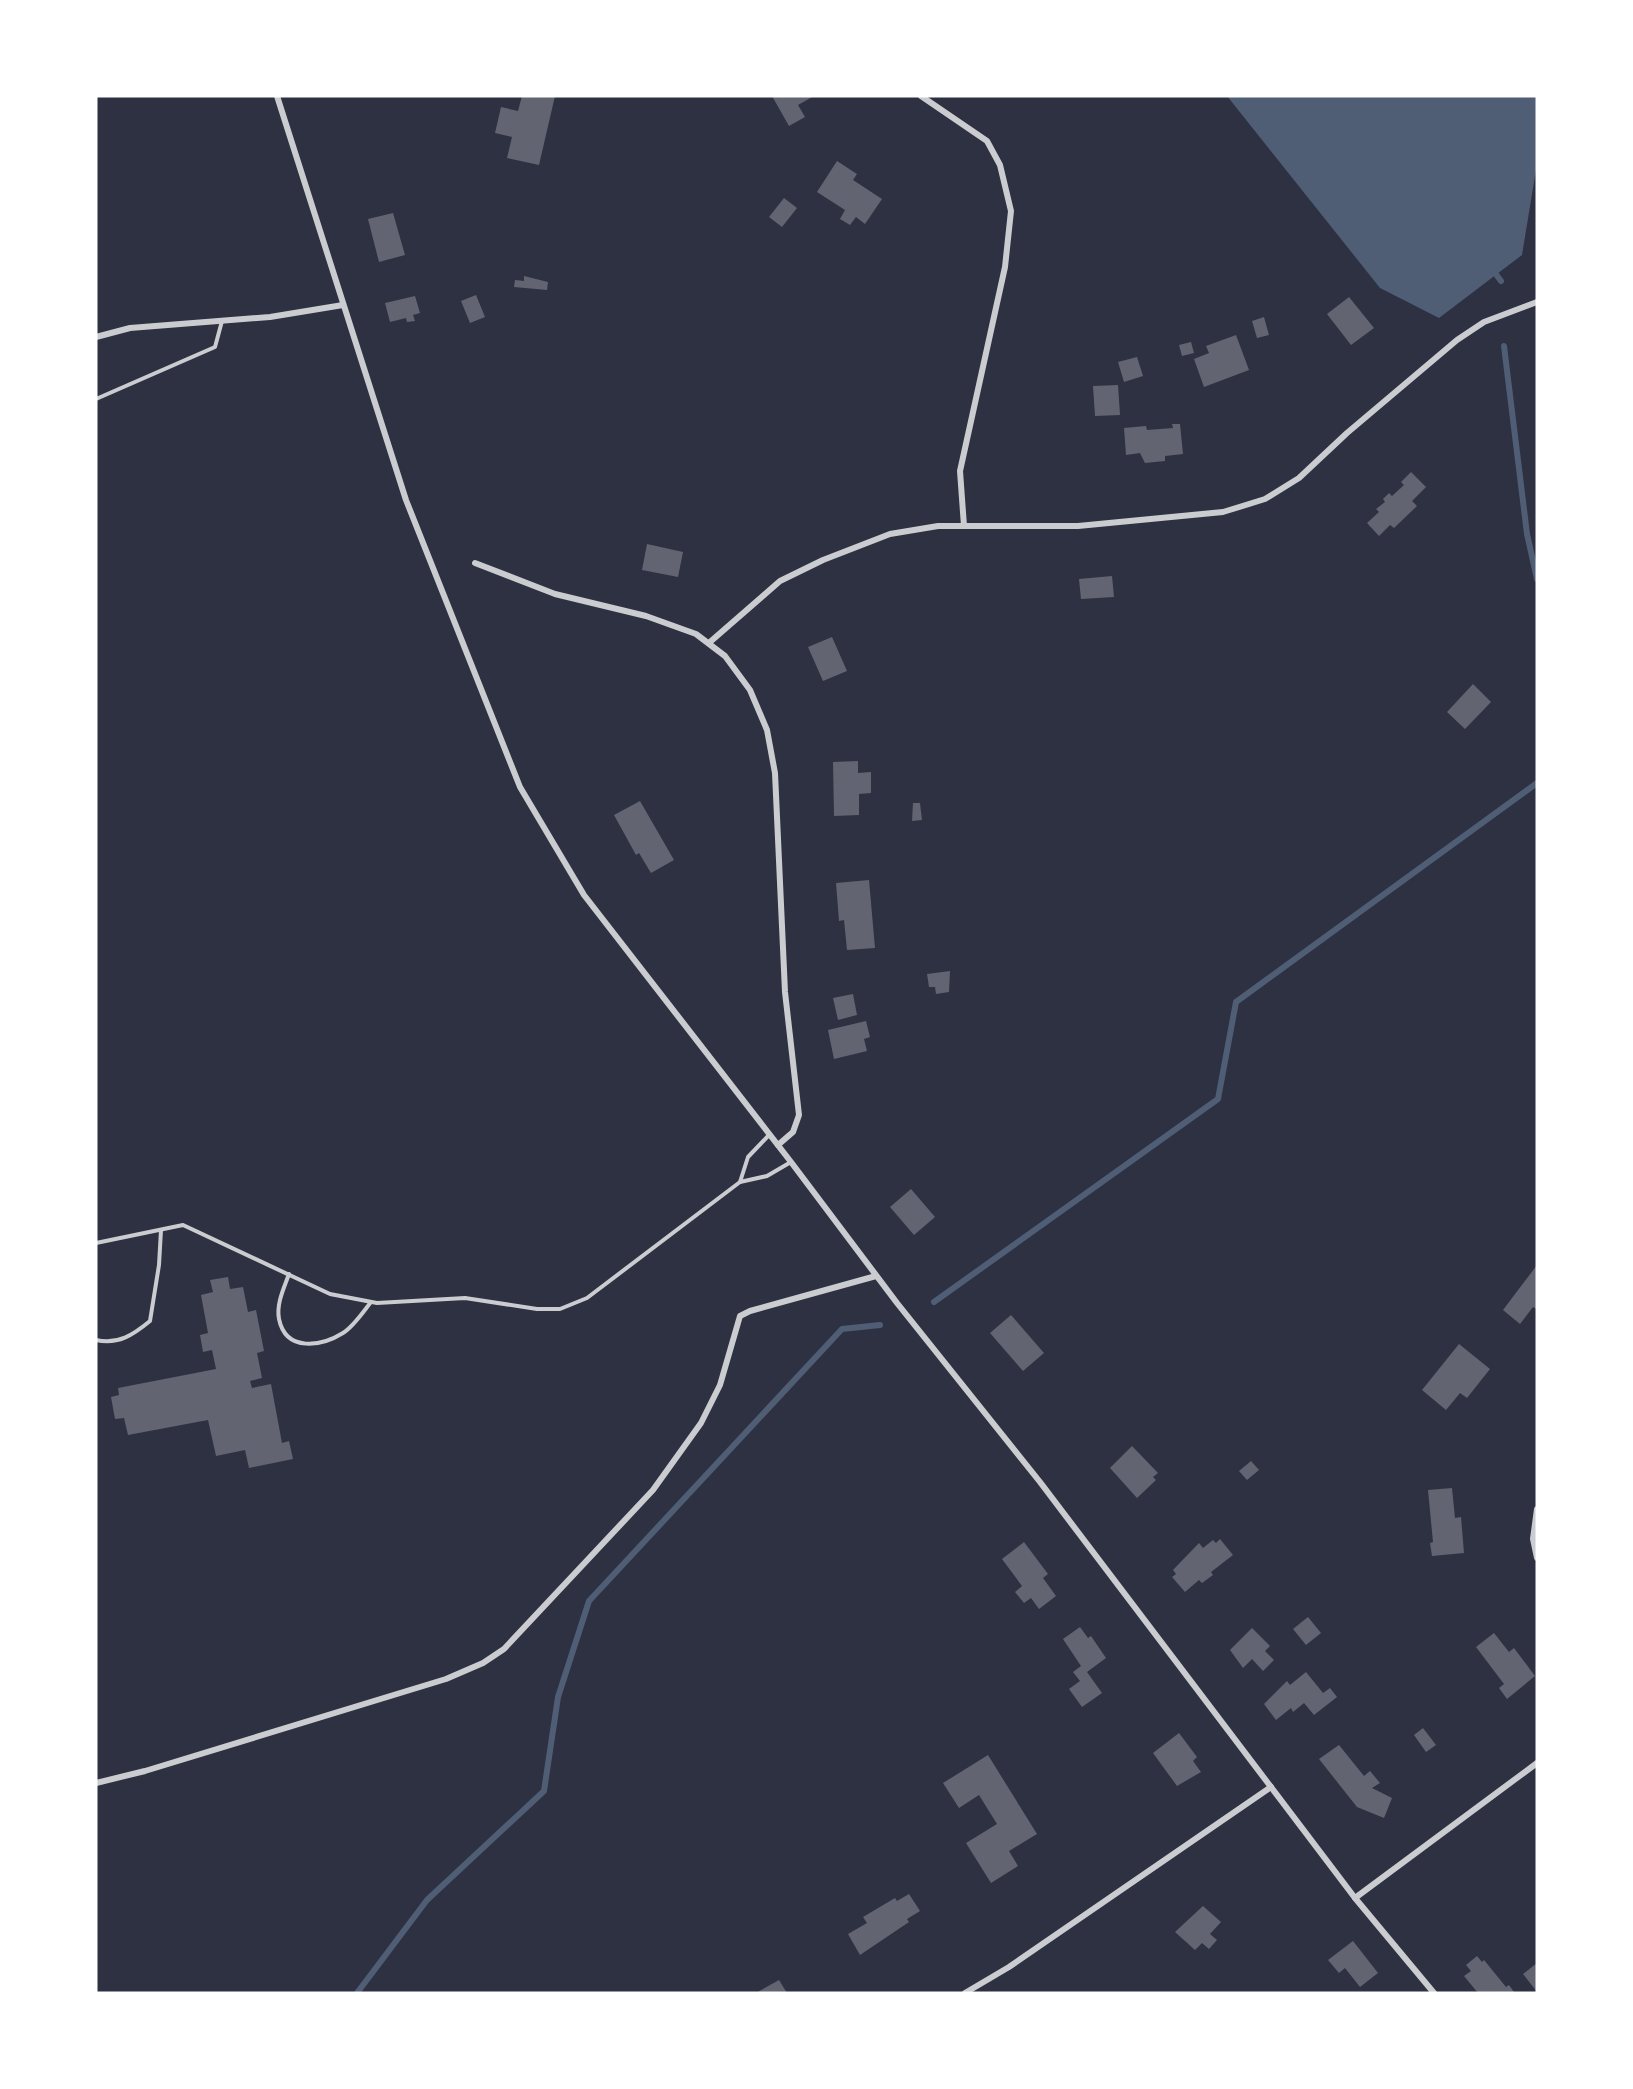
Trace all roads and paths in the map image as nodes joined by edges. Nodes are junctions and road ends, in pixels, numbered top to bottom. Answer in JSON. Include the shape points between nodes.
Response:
{"nodes":[{"id":1,"x":277,"y":96,"type":"edge"},
{"id":2,"x":921,"y":96,"type":"edge"},
{"id":3,"x":1537,"y":302,"type":"edge"},
{"id":4,"x":343,"y":305,"type":"junction"},
{"id":5,"x":222,"y":321,"type":"junction"},
{"id":6,"x":96,"y":337,"type":"edge"},
{"id":7,"x":96,"y":399,"type":"edge"},
{"id":8,"x":964,"y":526,"type":"junction"},
{"id":9,"x":475,"y":563,"type":"dead end"},
{"id":10,"x":710,"y":642,"type":"junction"},
{"id":11,"x":770,"y":1135,"type":"junction"},
{"id":12,"x":778,"y":1145,"type":"junction"},
{"id":13,"x":791,"y":1162,"type":"junction"},
{"id":14,"x":740,"y":1182,"type":"junction"},
{"id":15,"x":161,"y":1230,"type":"junction"},
{"id":16,"x":96,"y":1243,"type":"edge"},
{"id":17,"x":289,"y":1274,"type":"junction"},
{"id":18,"x":876,"y":1276,"type":"junction"},
{"id":19,"x":371,"y":1302,"type":"junction"},
{"id":20,"x":96,"y":1340,"type":"edge"},
{"id":21,"x":1537,"y":1509,"type":"edge"},
{"id":22,"x":1537,"y":1558,"type":"edge"},
{"id":23,"x":1537,"y":1763,"type":"edge"},
{"id":24,"x":96,"y":1783,"type":"edge"},
{"id":25,"x":1271,"y":1787,"type":"junction"},
{"id":26,"x":1355,"y":1898,"type":"junction"},
{"id":27,"x":965,"y":1993,"type":"edge"},
{"id":28,"x":1434,"y":1993,"type":"edge"}],
"edges":[{"from":1,"to":4,"type":"street"},
{"from":2,"to":8,"type":"street","via":[[987,141],[1000,165],[1011,211],[1005,267],[960,471]]},
{"from":3,"to":8,"type":"street","via":[[1484,322],[1457,340],[1299,478],[1265,499],[1223,512],[1078,526]]},
{"from":4,"to":5,"type":"street"},
{"from":4,"to":11,"type":"street","via":[[409,510],[520,787],[584,895]]},
{"from":5,"to":6,"type":"street","via":[[130,328]]},
{"from":5,"to":7,"type":"lane","via":[[214,347]]},
{"from":8,"to":10,"type":"street","via":[[890,534],[824,560],[780,581]]},
{"from":9,"to":10,"type":"street","via":[[555,594],[646,616]]},
{"from":10,"to":12,"type":"street","via":[[750,690],[767,730],[775,773],[785,992],[800,1115],[793,1132]]},
{"from":11,"to":12,"type":"street"},
{"from":11,"to":14,"type":"lane","via":[[748,1157]]},
{"from":12,"to":13,"type":"street"},
{"from":13,"to":14,"type":"lane","via":[[767,1176]]},
{"from":13,"to":18,"type":"street"},
{"from":14,"to":19,"type":"lane","via":[[587,1298],[560,1309],[465,1298]]},
{"from":15,"to":16,"type":"lane"},
{"from":15,"to":17,"type":"lane","via":[[183,1225]]},
{"from":15,"to":20,"type":"lane","via":[[150,1321],[132,1335],[110,1343]]},
{"from":17,"to":19,"type":"lane","via":[[330,1294]]},
{"from":17,"to":19,"type":"lane","via":[[281,1295],[279,1320],[288,1337],[303,1345],[324,1343],[346,1332]]},
{"from":18,"to":24,"type":"street","via":[[740,1316],[720,1385],[700,1423],[652,1490],[537,1616],[483,1664],[446,1679],[145,1772]]},
{"from":18,"to":25,"type":"street","via":[[1040,1482]]},
{"from":21,"to":22,"type":"street","via":[[1533,1539]]},
{"from":23,"to":26,"type":"street"},
{"from":25,"to":26,"type":"street"},
{"from":25,"to":27,"type":"street","via":[[1009,1967]]},
{"from":26,"to":28,"type":"street"}]}
